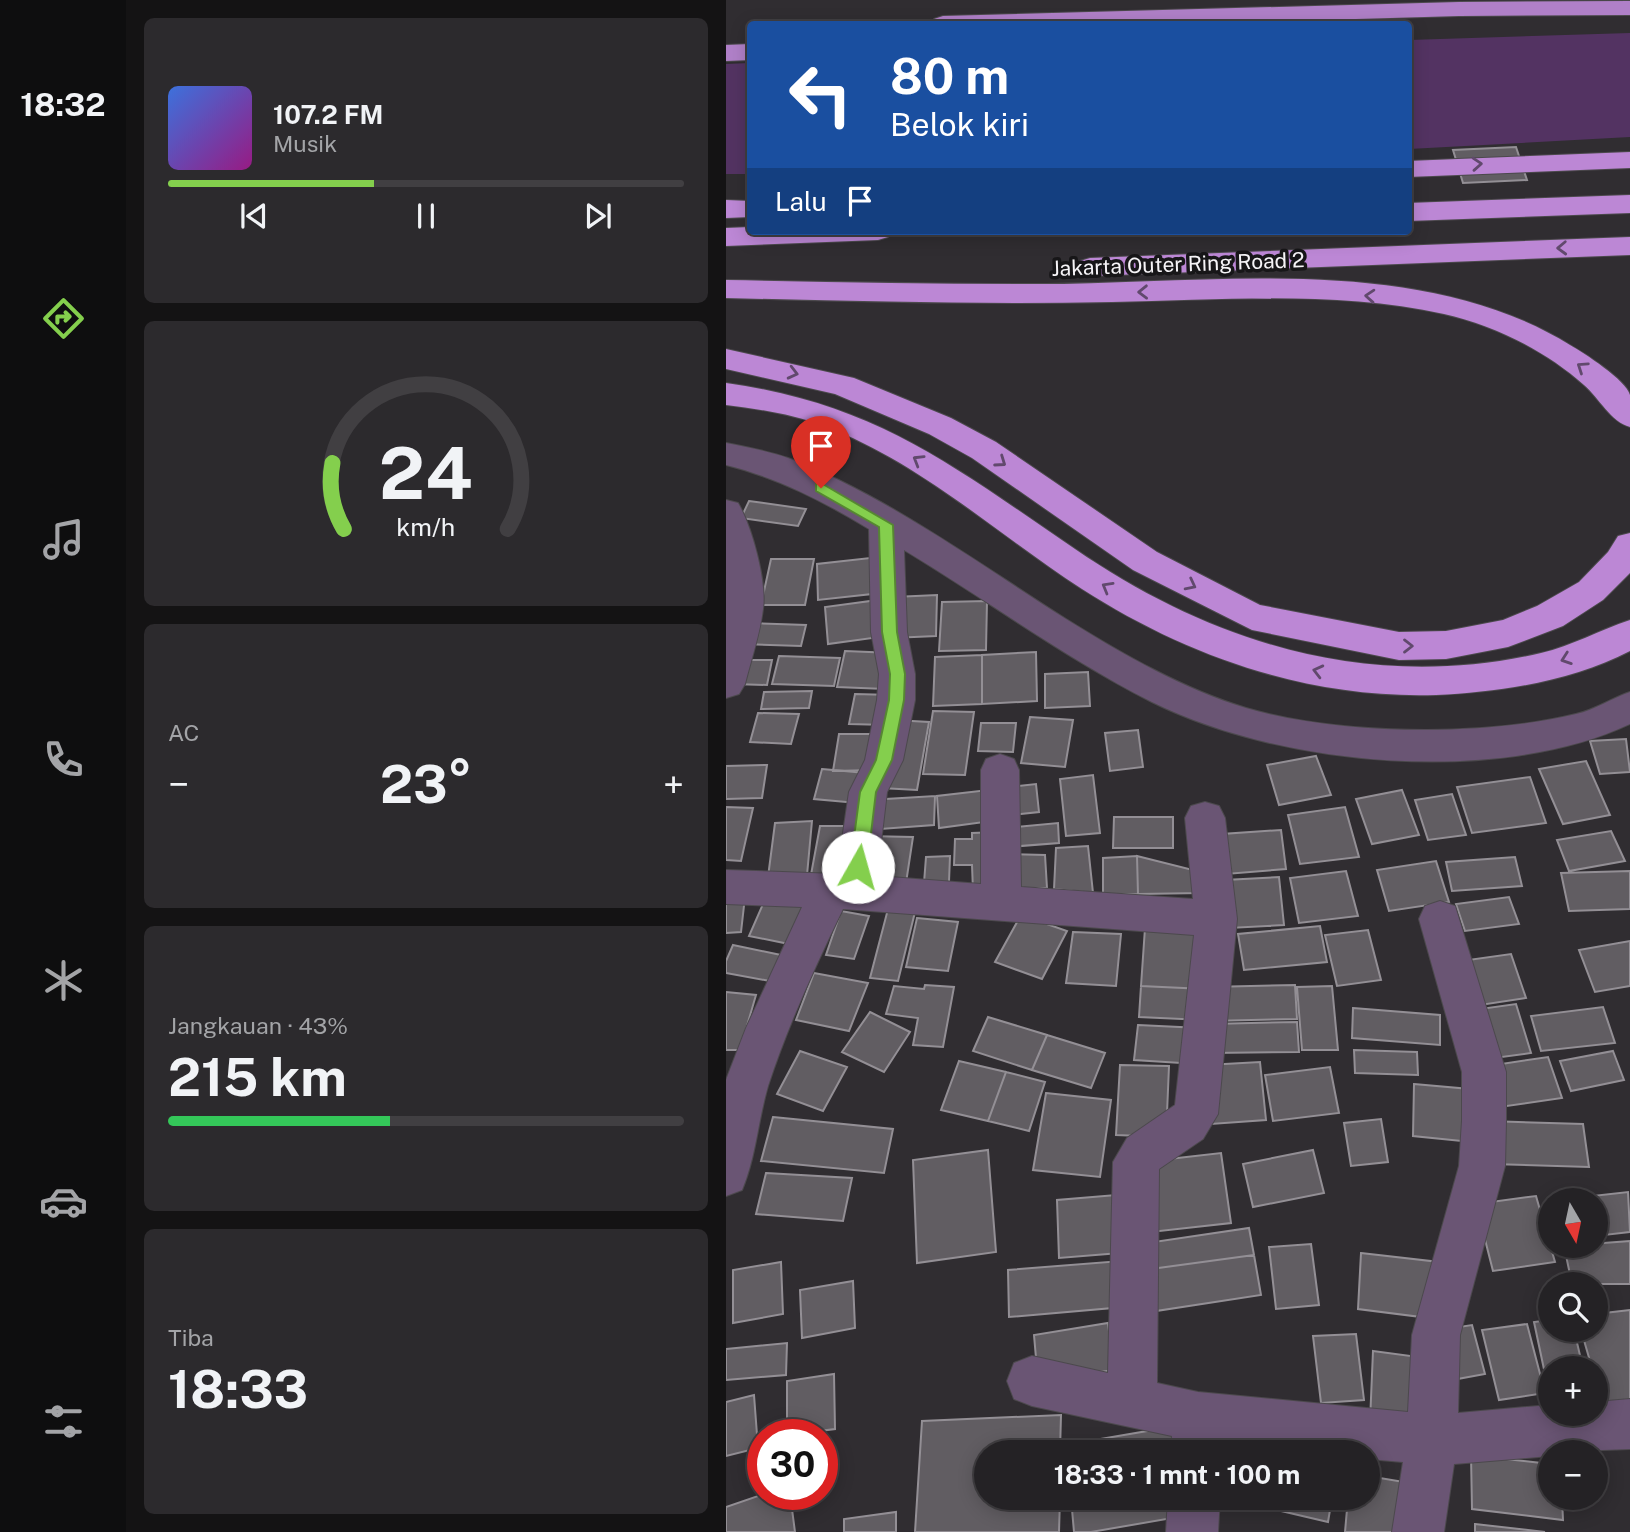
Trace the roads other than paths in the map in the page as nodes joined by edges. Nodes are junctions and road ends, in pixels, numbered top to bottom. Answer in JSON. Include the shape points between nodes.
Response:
{"nodes":[{"id":1,"x":1630,"y":8,"type":"edge"},
{"id":2,"x":1046,"y":21,"type":"edge"},
{"id":3,"x":1630,"y":26,"type":"edge"},
{"id":4,"x":1412,"y":29,"type":"edge"},
{"id":5,"x":747,"y":31,"type":"edge"},
{"id":6,"x":726,"y":32,"type":"edge"},
{"id":7,"x":747,"y":52,"type":"edge"},
{"id":8,"x":726,"y":53,"type":"edge"},
{"id":9,"x":1630,"y":160,"type":"edge"},
{"id":10,"x":1412,"y":169,"type":"edge"},
{"id":11,"x":1630,"y":204,"type":"edge"},
{"id":12,"x":726,"y":209,"type":"edge"},
{"id":13,"x":747,"y":209,"type":"edge"},
{"id":14,"x":1412,"y":212,"type":"edge"},
{"id":15,"x":777,"y":235,"type":"edge"},
{"id":16,"x":726,"y":237,"type":"edge"},
{"id":17,"x":1630,"y":246,"type":"edge"},
{"id":18,"x":726,"y":282,"type":"edge"},
{"id":19,"x":726,"y":289,"type":"edge"},
{"id":20,"x":726,"y":359,"type":"edge"},
{"id":21,"x":726,"y":394,"type":"edge"},
{"id":22,"x":1630,"y":416,"type":"edge"},
{"id":23,"x":726,"y":454,"type":"edge"},
{"id":24,"x":726,"y":512,"type":"edge"},
{"id":25,"x":886,"y":525,"type":"junction"},
{"id":26,"x":1630,"y":545,"type":"edge"},
{"id":27,"x":1630,"y":634,"type":"edge"},
{"id":28,"x":726,"y":684,"type":"edge"},
{"id":29,"x":1630,"y":706,"type":"edge"},
{"id":30,"x":1000,"y":770,"type":"dead end"},
{"id":31,"x":1205,"y":818,"type":"dead end"},
{"id":32,"x":726,"y":887,"type":"edge"},
{"id":33,"x":843,"y":891,"type":"junction"},
{"id":34,"x":1001,"y":905,"type":"junction"},
{"id":35,"x":1216,"y":919,"type":"junction"},
{"id":36,"x":1441,"y":919,"type":"dead end"},
{"id":37,"x":726,"y":1174,"type":"edge"},
{"id":38,"x":1032,"y":1381,"type":"dead end"},
{"id":39,"x":1132,"y":1404,"type":"junction"},
{"id":40,"x":1630,"y":1424,"type":"edge"},
{"id":41,"x":1197,"y":1435,"type":"edge"},
{"id":42,"x":1432,"y":1440,"type":"junction"},
{"id":43,"x":1193,"y":1510,"type":"edge"},
{"id":44,"x":1192,"y":1532,"type":"edge"},
{"id":45,"x":1418,"y":1532,"type":"edge"}],
"edges":[{"from":1,"to":2,"type":"highway"},
{"from":3,"to":4,"type":"highway"},
{"from":5,"to":6,"type":"highway"},
{"from":7,"to":8,"type":"highway"},
{"from":10,"to":9,"type":"highway","one_way":true},
{"from":11,"to":14,"type":"highway"},
{"from":12,"to":13,"type":"highway"},
{"from":15,"to":16,"type":"highway"},
{"from":17,"to":18,"type":"highway","name":"Jakarta Outer Ring Road 2","one_way":true},
{"from":22,"to":19,"type":"highway","one_way":true,"via":[[1594,376],[1520,332],[1444,304],[1286,290],[944,295]]},
{"from":20,"to":26,"type":"highway","one_way":true,"via":[[843,385],[940,426],[984,450],[1145,561],[1252,617],[1310,629],[1399,646],[1446,645],[1508,633],[1550,617],[1590,591]]},
{"from":27,"to":21,"type":"highway","one_way":true,"via":[[1549,664],[1482,678],[1345,678],[1234,647],[1164,619],[1097,581],[920,460],[849,424],[803,409]]},
{"from":23,"to":25,"type":"street","via":[[776,466],[844,498]]},
{"from":24,"to":28,"type":"street","via":[[742,566],[746,607]]},
{"from":25,"to":29,"type":"street","via":[[1166,692],[1243,722],[1331,738],[1444,746],[1523,741],[1587,727]]},
{"from":25,"to":33,"type":"street","via":[[896,700],[884,760],[868,792]]},
{"from":30,"to":34,"type":"street"},
{"from":31,"to":35,"type":"street"},
{"from":32,"to":33,"type":"street"},
{"from":33,"to":34,"type":"street"},
{"from":33,"to":37,"type":"street","via":[[763,1037],[741,1094]]},
{"from":34,"to":35,"type":"street"},
{"from":35,"to":39,"type":"street","via":[[1196,1114],[1136,1161]]},
{"from":36,"to":42,"type":"street","via":[[1484,1072],[1484,1121],[1482,1166],[1436,1335]]},
{"from":38,"to":39,"type":"street"},
{"from":39,"to":41,"type":"street"},
{"from":40,"to":42,"type":"street"},
{"from":41,"to":42,"type":"street"},
{"from":42,"to":45,"type":"street"},
{"from":43,"to":44,"type":"street"}]}
